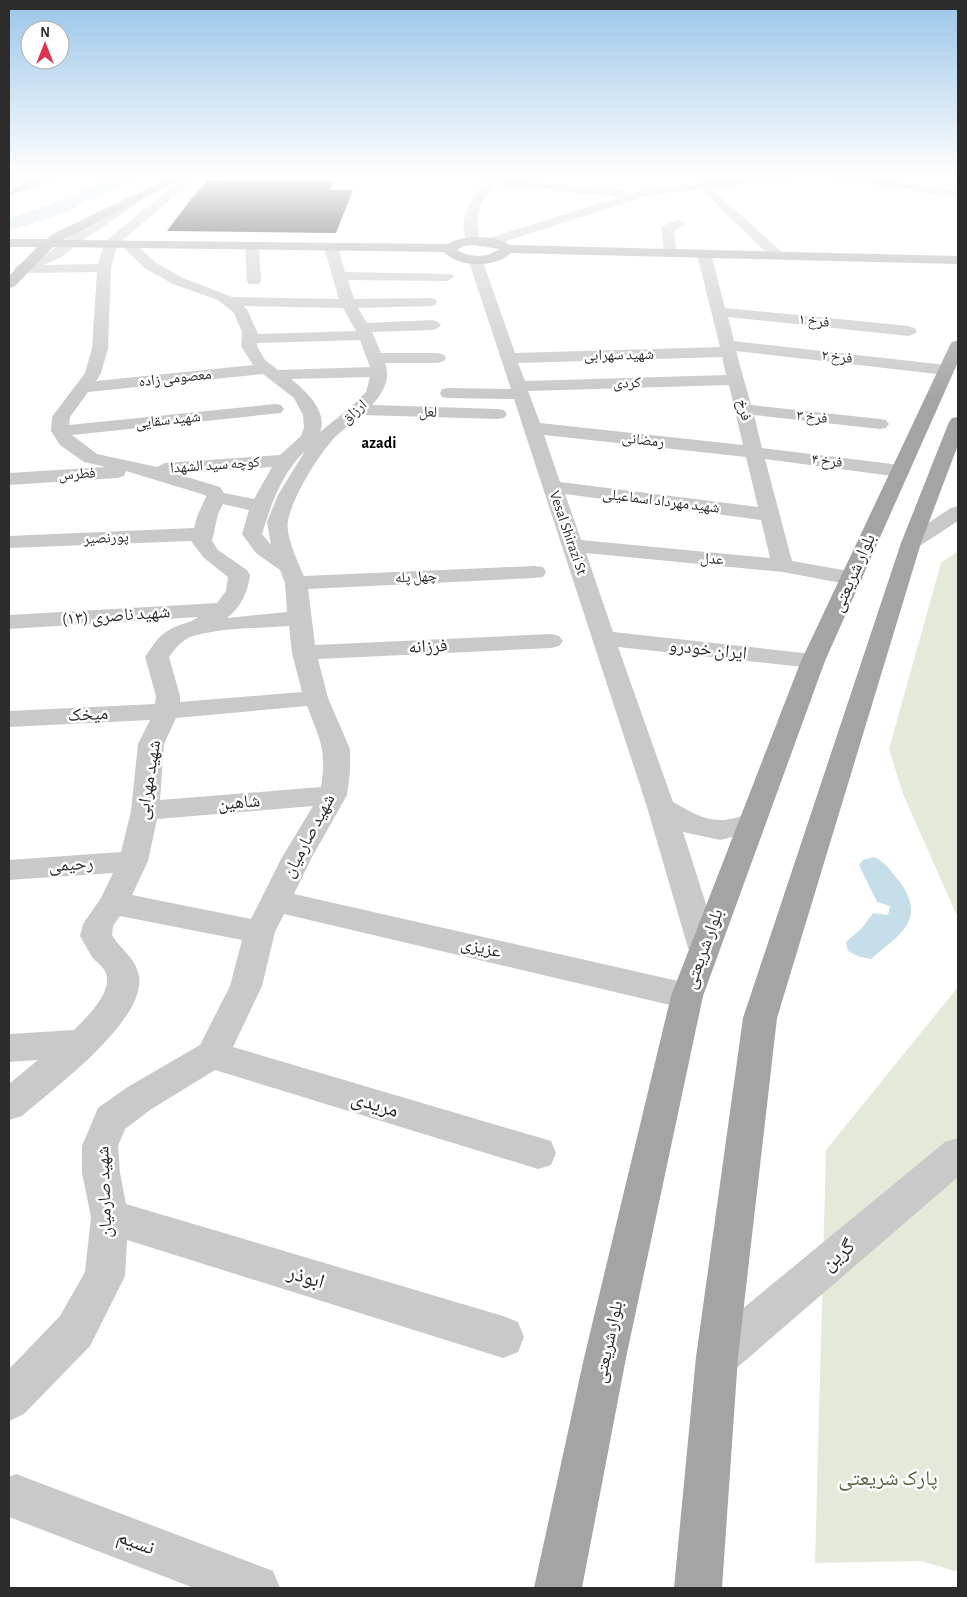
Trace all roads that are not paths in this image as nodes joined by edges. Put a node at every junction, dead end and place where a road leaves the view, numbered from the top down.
1 (43, 249) edge
2 (64, 249) edge
3 (105, 249) edge
4 (114, 249) edge
5 (252, 249) edge
6 (332, 249) edge
7 (470, 249) edge
8 (477, 249) edge
9 (506, 249) joint
10 (669, 249) edge
11 (770, 249) edge
12 (474, 250) junction
13 (670, 253) junction
14 (704, 254) junction
15 (777, 255) junction
16 (958, 260) edge
17 (104, 268) junction
18 (21, 269) junction
19 (340, 276) junction
20 (447, 277) dead end
21 (254, 280) dead end
22 (9, 284) edge
23 (229, 301) junction
24 (430, 302) dead end
25 (348, 304) junction
26 (719, 312) junction
27 (433, 325) dead end
28 (909, 330) dead end
29 (250, 338) junction
30 (404, 343) dead end
31 (370, 347) junction
32 (728, 348) junction
33 (952, 357) edge
34 (438, 358) dead end
35 (508, 358) junction
36 (269, 372) junction
37 (736, 380) junction
38 (85, 386) junction
39 (519, 390) junction
40 (448, 393) dead end
41 (275, 408) dead end
42 (744, 409) junction
43 (358, 410) junction
44 (498, 414) dead end
45 (958, 422) edge
46 (880, 424) dead end
47 (532, 428) junction
48 (60, 431) junction
49 (754, 452) junction
50 (285, 460) junction
51 (145, 470) junction
52 (900, 471) junction
53 (9, 479) edge
54 (552, 487) junction
55 (216, 497) junction
56 (260, 506) junction
57 (958, 512) edge
58 (770, 515) junction
59 (203, 534) junction
60 (9, 542) edge
61 (911, 543) junction
62 (572, 546) junction
63 (783, 566) junction
64 (535, 572) dead end
65 (293, 575) junction
66 (852, 578) junction
67 (224, 609) junction
68 (299, 618) junction
69 (9, 622) edge
70 (200, 627) junction
71 (604, 638) junction
72 (551, 641) dead end
73 (304, 653) junction
74 (813, 661) junction
75 (316, 698) junction
76 (167, 711) junction
77 (9, 719) edge
78 (333, 795) junction
79 (661, 807) junction
80 (145, 811) junction
81 (752, 823) junction
82 (133, 861) junction
83 (9, 870) edge
84 (274, 901) junction
85 (113, 903) junction
86 (260, 932) junction
87 (704, 948) junction
88 (687, 996) junction
89 (82, 1044) junction
90 (9, 1048) edge
91 (212, 1055) junction
92 (9, 1105) edge
93 (538, 1153) dead end
94 (958, 1154) edge
95 (110, 1217) junction
96 (503, 1337) dead end
97 (717, 1357) junction
98 (9, 1399) edge
99 (16, 1497) dead end
100 (256, 1588) edge
101 (558, 1588) edge
102 (698, 1588) edge

1 - 18 main road
2 - 18 street
3 - 17 street
4 - 23 street
5 - 21 street
6 - 19 street
7 - 12 main road
8 - 12 main road
9 - 12 main road
9 - 13 main road
10 - 13 street
11 - 15 street
12 - 35 street, Vesal Shirazi St
13 - 14 main road
14 - 15 main road
14 - 26 street, فرخ
15 - 16 main road
17 - 18 street
17 - 38 street
18 - 22 main road
19 - 20 street
19 - 25 street
23 - 25 street
23 - 29 street
24 - 25 street
25 - 31 street
26 - 28 street, فرخ ۱
26 - 32 street, فرخ
27 - 31 street
29 - 31 street
29 - 36 street
30 - 31 street
31 - 34 street
31 - 36 street, معصومی زاده
31 - 43 street, ارزاق
32 - 33 street, فرخ ۲
32 - 35 street, شهید سهرابی
32 - 37 street, فرخ
33 - 52 main road, بلوار شریعتی
35 - 39 street, Vesal Shirazi St
36 - 38 street, معصومی زاده
36 - 50 street
37 - 39 street, کردی
37 - 42 street, فرخ
38 - 48 street
39 - 40 street, کردی
39 - 47 street, Vesal Shirazi St
41 - 48 street, شهید سقایی
42 - 46 street, فرخ ۳
42 - 49 street, فرخ
43 - 44 street, لعل
43 - 65 street, ارزاق
45 - 61 main road
47 - 49 street, رمضانی
47 - 54 street, Vesal Shirazi St
48 - 51 street
49 - 52 street, فرخ ۴
49 - 58 street, فرخ
50 - 51 street, کوچه سید الشهدا
50 - 56 street
51 - 53 street, فطرس
51 - 55 street
52 - 66 main road, بلوار شریعتی
54 - 58 street, شهید مهرداد اسماعیلی
54 - 62 street, Vesal Shirazi St
55 - 56 street
55 - 59 street
56 - 65 street
57 - 61 street
58 - 63 street, فرخ
59 - 60 street, پورنصیر
59 - 67 street, شهید مهرابی
61 - 97 main road
62 - 63 street, عدل
62 - 71 street, Vesal Shirazi St
63 - 66 street, عدل
64 - 65 street, چهل پله
65 - 68 street, شهید صارمیان
66 - 74 main road, بلوار شریعتی
67 - 69 street, شهید ناصری (۱۳)
67 - 70 street, شهید مهرابی
68 - 70 street
68 - 73 street, شهید صارمیان
70 - 76 street, شهید مهرابی
71 - 74 street, ایران خودرو
71 - 79 street, Vesal Shirazi St
72 - 73 street, فرزانه
73 - 75 street, شهید صارمیان
74 - 81 main road, بلوار شریعتی
75 - 76 street, میخک
75 - 78 street, شهید صارمیان
76 - 77 street, میخک
76 - 80 street, شهید مهرابی
78 - 80 street, شاهين
78 - 84 street, شهید صارمیان
79 - 81 street
79 - 87 street, Vesal Shirazi St
80 - 82 street, شهید مهرابی
81 - 87 main road, بلوار شریعتی
82 - 83 street, رحیمی
82 - 85 street, شهید مهرابی
84 - 86 street, شهید صارمیان
84 - 88 street, عزیزی
85 - 86 street
85 - 89 street, شهید مهرابی
86 - 91 street, شهید صارمیان
87 - 88 main road, بلوار شریعتی
88 - 101 main road, بلوار شریعتی
89 - 90 street
89 - 92 street, شهید مهرابی
91 - 93 street, مریدی
91 - 95 street, شهید صارمیان
94 - 97 street, گرین
95 - 96 street, ابوذر
95 - 98 street, شهید صارمیان
97 - 102 main road
99 - 100 street, نسیم

